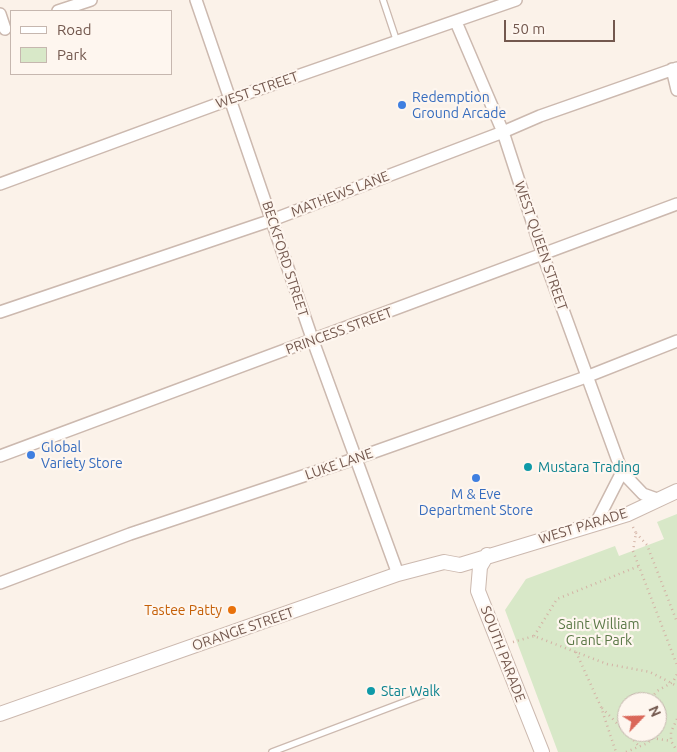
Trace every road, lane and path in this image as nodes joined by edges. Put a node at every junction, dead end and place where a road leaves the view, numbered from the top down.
1 (91, 0) edge
2 (196, 0) edge
3 (382, 0) edge
4 (516, 0) edge
5 (61, 10) edge
6 (0, 14) edge
7 (456, 22) junction
8 (5, 29) edge
9 (397, 42) junction
10 (674, 69) edge
11 (677, 90) edge
12 (231, 99) junction
13 (503, 132) junction
14 (0, 184) edge
15 (677, 204) edge
16 (272, 220) junction
17 (543, 255) junction
18 (0, 312) edge
19 (312, 341) junction
20 (677, 341) edge
21 (586, 377) junction
22 (0, 456) edge
23 (357, 458) junction
24 (622, 472) junction
25 (677, 491) edge
26 (657, 499) junction
27 (628, 514) junction
28 (596, 523) junction
29 (636, 533) junction
30 (487, 555) junction
31 (639, 566) junction
32 (398, 574) junction
33 (0, 583) edge
34 (677, 622) edge
35 (534, 636) junction
36 (500, 646) junction
37 (576, 652) junction
38 (677, 665) edge
39 (677, 674) edge
40 (673, 682) junction
41 (677, 686) edge
42 (436, 690) dead end
43 (656, 692) edge
44 (601, 707) junction
45 (0, 714) edge
46 (677, 719) edge
47 (667, 740) edge
48 (671, 741) junction
49 (649, 742) edge
50 (640, 746) junction
51 (676, 750) edge
52 (272, 752) edge
53 (542, 752) edge
54 (616, 752) edge
55 (626, 752) edge
56 (672, 752) edge

1 - 5 street
2 - 12 street, BECKFORD STREET
3 - 9 lane
4 - 7 street, WEST STREET
6 - 8 street
7 - 9 street, WEST STREET
7 - 13 street, WEST QUEEN STREET
9 - 12 street, WEST STREET
10 - 11 street
10 - 13 street, MATHEWS LANE
12 - 14 street, WEST STREET
12 - 16 street, BECKFORD STREET
13 - 16 street, MATHEWS LANE
13 - 17 street, WEST QUEEN STREET
15 - 17 street, PRINCESS STREET
16 - 18 street, MATHEWS LANE
16 - 19 street, BECKFORD STREET
17 - 19 street, PRINCESS STREET
17 - 21 street, WEST QUEEN STREET
19 - 22 street, PRINCESS STREET
19 - 23 street, BECKFORD STREET
20 - 21 street, LUKE LANE
21 - 23 street, LUKE LANE
21 - 24 street, WEST QUEEN STREET
23 - 32 street, BECKFORD STREET
23 - 33 street, LUKE LANE
24 - 26 street, WEST QUEEN STREET
24 - 28 street
25 - 26 street, WEST PARADE
26 - 27 street, WEST PARADE
27 - 28 street, WEST PARADE
27 - 29 path
28 - 30 street, WEST PARADE
29 - 31 path
29 - 34 path
30 - 32 street, ORANGE STREET
30 - 36 street, SOUTH PARADE
31 - 35 path
31 - 38 path
32 - 45 street, ORANGE STREET
35 - 36 path
35 - 37 path
36 - 53 street, SOUTH PARADE
37 - 40 path
37 - 44 path
39 - 40 path
40 - 41 path
40 - 43 path
42 - 52 lane
44 - 50 path
44 - 54 path
46 - 48 path
47 - 48 path
48 - 51 path
49 - 50 path
50 - 55 path
51 - 56 path

